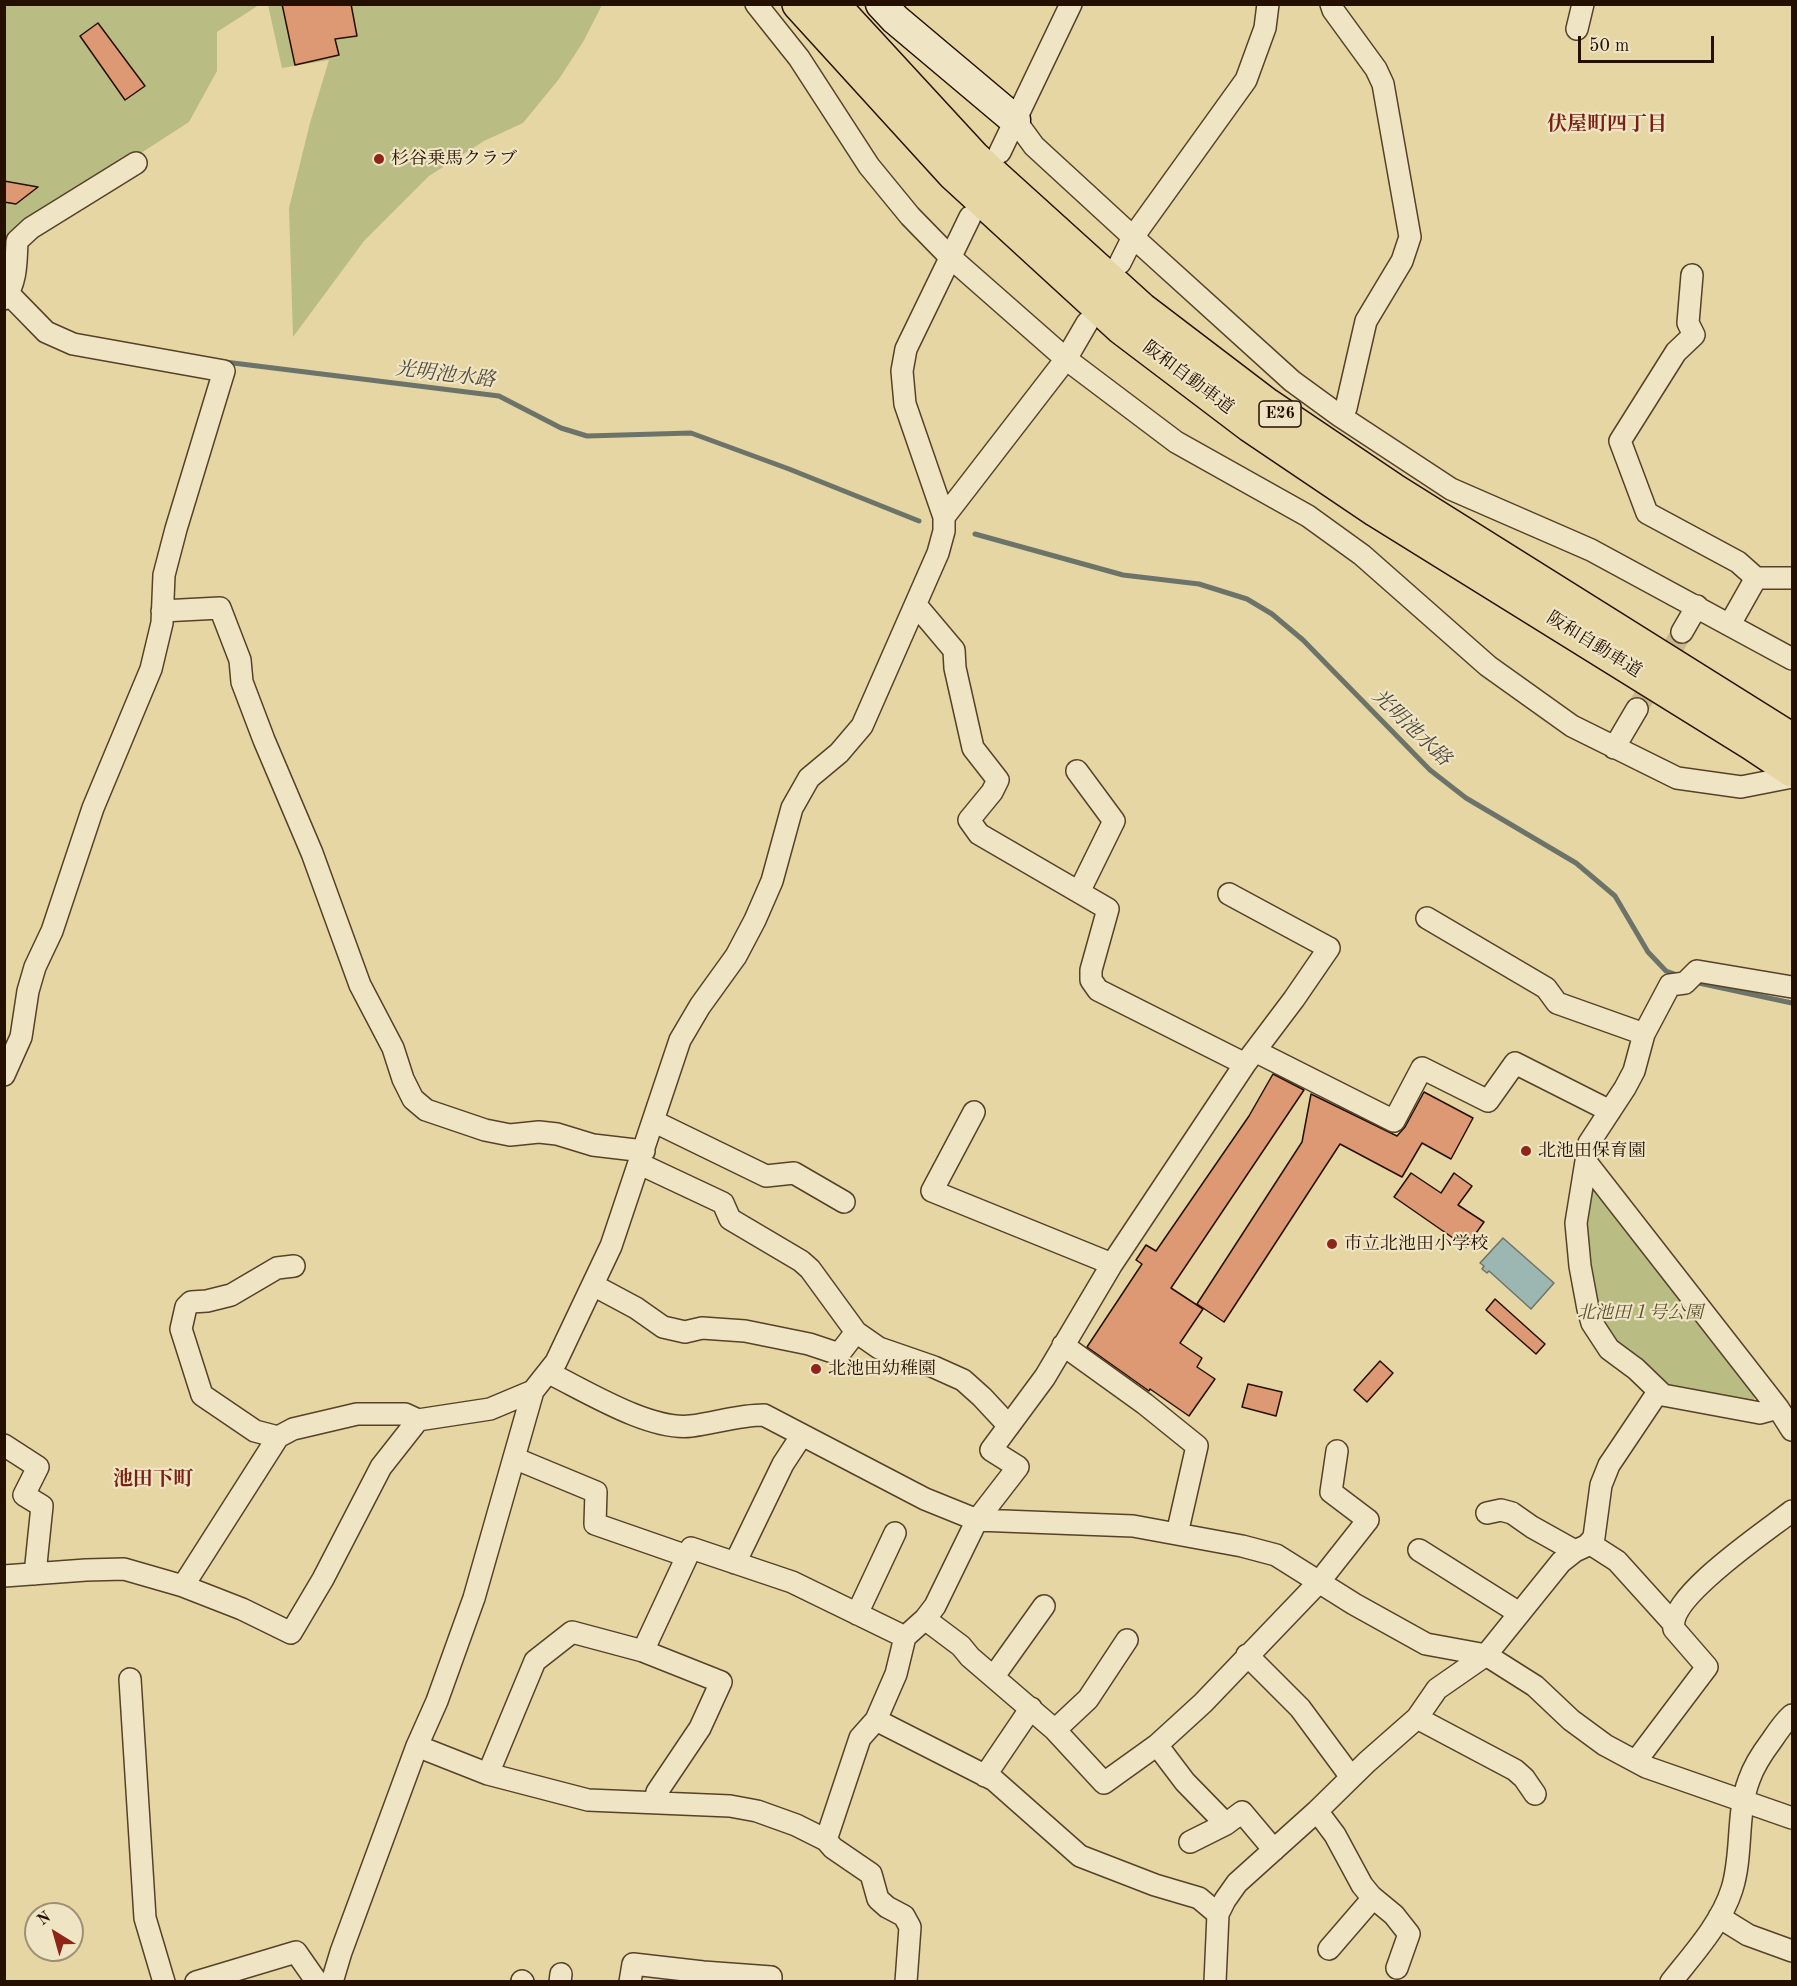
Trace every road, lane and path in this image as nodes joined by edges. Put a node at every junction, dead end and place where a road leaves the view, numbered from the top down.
1 (756, 4) edge
2 (799, 4) edge
3 (832, 4) edge
4 (881, 4) edge
5 (1071, 4) edge
6 (1268, 4) edge
7 (1331, 4) edge
8 (1583, 4) edge
9 (1577, 29) dead end
10 (1015, 120) junction
11 (1000, 152) dead end
12 (136, 163) dead end
13 (970, 217) dead end
14 (1132, 237) junction
15 (950, 257) junction
16 (1120, 263) dead end
17 (1692, 275) dead end
18 (6, 294) edge
19 (1087, 322) dead end
20 (1066, 359) junction
21 (1340, 416) junction
22 (944, 517) junction
23 (1756, 578) junction
24 (1792, 578) edge
25 (916, 605) junction
26 (1697, 606) junction
27 (162, 611) junction
28 (1730, 624) junction
29 (1682, 632) tunnel mouth
30 (1792, 659) edge
31 (1637, 709) tunnel mouth
32 (1792, 740) edge
33 (1614, 748) junction
34 (1792, 770) edge
35 (1077, 771) dead end
36 (1792, 777) edge
37 (1079, 892) junction
38 (1229, 894) dead end
39 (1427, 918) dead end
40 (1792, 987) edge
41 (1644, 1034) junction
42 (1250, 1057) junction
43 (4, 1075) edge
44 (1610, 1111) junction
45 (974, 1112) dead end
46 (653, 1120) junction
47 (642, 1157) junction
48 (1586, 1162) junction
49 (844, 1202) dead end
50 (1112, 1264) junction
51 (294, 1266) dead end
52 (593, 1285) junction
53 (856, 1332) junction
54 (1063, 1345) junction
55 (549, 1373) junction
56 (533, 1391) junction
57 (1658, 1392) junction
58 (1778, 1408) junction
59 (418, 1420) junction
60 (1009, 1426) junction
61 (1792, 1430) edge
62 (802, 1435) junction
63 (278, 1437) junction
64 (4, 1445) edge
65 (1337, 1451) dead end
66 (514, 1458) junction
67 (1792, 1511) edge
68 (1487, 1513) dead end
69 (977, 1520) junction
70 (895, 1533) dead end
71 (1177, 1534) junction
72 (1582, 1547) junction
73 (1419, 1550) dead end
74 (687, 1556) junction
75 (735, 1563) junction
76 (35, 1574) junction
77 (4, 1576) edge
78 (1319, 1582) junction
79 (183, 1586) junction
80 (1044, 1606) dead end
81 (1519, 1613) junction
82 (856, 1614) junction
83 (924, 1619) junction
84 (1673, 1623) junction
85 (905, 1637) junction
86 (1127, 1640) dead end
87 (643, 1651) junction
88 (1248, 1655) junction
89 (1486, 1655) junction
90 (994, 1676) junction
91 (130, 1678) dead end
92 (1031, 1708) junction
93 (1792, 1715) edge
94 (1417, 1718) junction
95 (876, 1720) junction
96 (1055, 1730) junction
97 (1157, 1745) junction
98 (417, 1746) junction
99 (1636, 1761) junction
100 (488, 1774) junction
101 (986, 1776) junction
102 (1351, 1777) junction
103 (1534, 1794) dead end
104 (655, 1801) junction
105 (1743, 1801) junction
106 (1317, 1811) junction
107 (1792, 1818) edge
108 (1226, 1824) junction
109 (826, 1840) junction
110 (1190, 1842) dead end
111 (1274, 1850) junction
112 (1373, 1898) junction
113 (1218, 1914) junction
114 (1719, 1917) junction
115 (1329, 1949) dead end
116 (1792, 1951) edge
117 (634, 1964) edge
118 (1397, 1968) dead end
119 (703, 1977) edge
120 (164, 1982) edge
121 (196, 1982) edge
122 (317, 1982) edge
123 (332, 1982) edge
124 (771, 1982) edge
125 (906, 1982) edge
126 (1215, 1982) edge
127 (1671, 1982) edge

1 - 15 street
2 - 34 highway, 阪和自動車道 / E26
3 - 32 highway, 阪和自動車道 / E26
4 - 10 street
5 - 10 street
6 - 14 street
7 - 21 street
8 - 9 street
10 - 11 street
10 - 14 street
12 - 18 street
13 - 15 street
14 - 16 street
14 - 21 street
15 - 20 street
15 - 22 street
17 - 23 street
18 - 27 street
19 - 20 street
20 - 22 street
20 - 33 street
21 - 26 street
22 - 25 street
23 - 24 street
23 - 28 street
25 - 37 street
25 - 46 street
26 - 28 street
26 - 29 street
27 - 43 street
27 - 47 street
28 - 30 street
31 - 33 street
33 - 36 street
35 - 37 street
37 - 42 street
38 - 42 street
39 - 41 street
40 - 41 street
41 - 44 street
42 - 44 street
42 - 50 street
44 - 48 street
45 - 50 street
46 - 47 street
46 - 49 street
47 - 52 street
47 - 53 street
48 - 57 street
48 - 58 street
50 - 54 street
51 - 63 street
52 - 53 street
52 - 55 street
53 - 60 street
54 - 60 street
54 - 71 street
55 - 56 street
55 - 62 street
56 - 59 street
56 - 66 street
57 - 58 street
57 - 72 street
58 - 61 street
59 - 63 street
59 - 79 street
60 - 69 street
62 - 69 street
62 - 75 street
63 - 79 street
64 - 76 street
65 - 78 street
66 - 74 street
66 - 98 street
67 - 84 street
68 - 72 street
69 - 71 street
69 - 83 street
70 - 82 street
71 - 78 street
72 - 81 street
72 - 84 street
73 - 81 street
74 - 75 street
74 - 87 street
75 - 82 street
76 - 77 street
76 - 79 street
78 - 88 street
78 - 89 street
80 - 90 street
81 - 89 street
82 - 85 street
83 - 85 street
83 - 90 street
84 - 99 street
85 - 95 street
86 - 96 street
87 - 100 street
87 - 104 street
88 - 97 street
88 - 102 street
89 - 94 street
89 - 99 street
90 - 92 street
91 - 120 street
92 - 96 street
92 - 101 street
93 - 105 street
94 - 102 street
94 - 103 street
95 - 101 street
95 - 109 street
96 - 97 street
97 - 108 street
98 - 100 street
98 - 123 street
99 - 105 street
100 - 104 street
101 - 113 street
102 - 106 street
104 - 109 street
105 - 107 street
105 - 114 street
106 - 111 street
106 - 112 street
108 - 110 street
108 - 111 street
109 - 125 street
111 - 113 street
112 - 115 street
112 - 118 street
113 - 126 street
114 - 116 street
114 - 127 street
117 - 119 street
119 - 124 street
121 - 122 street

